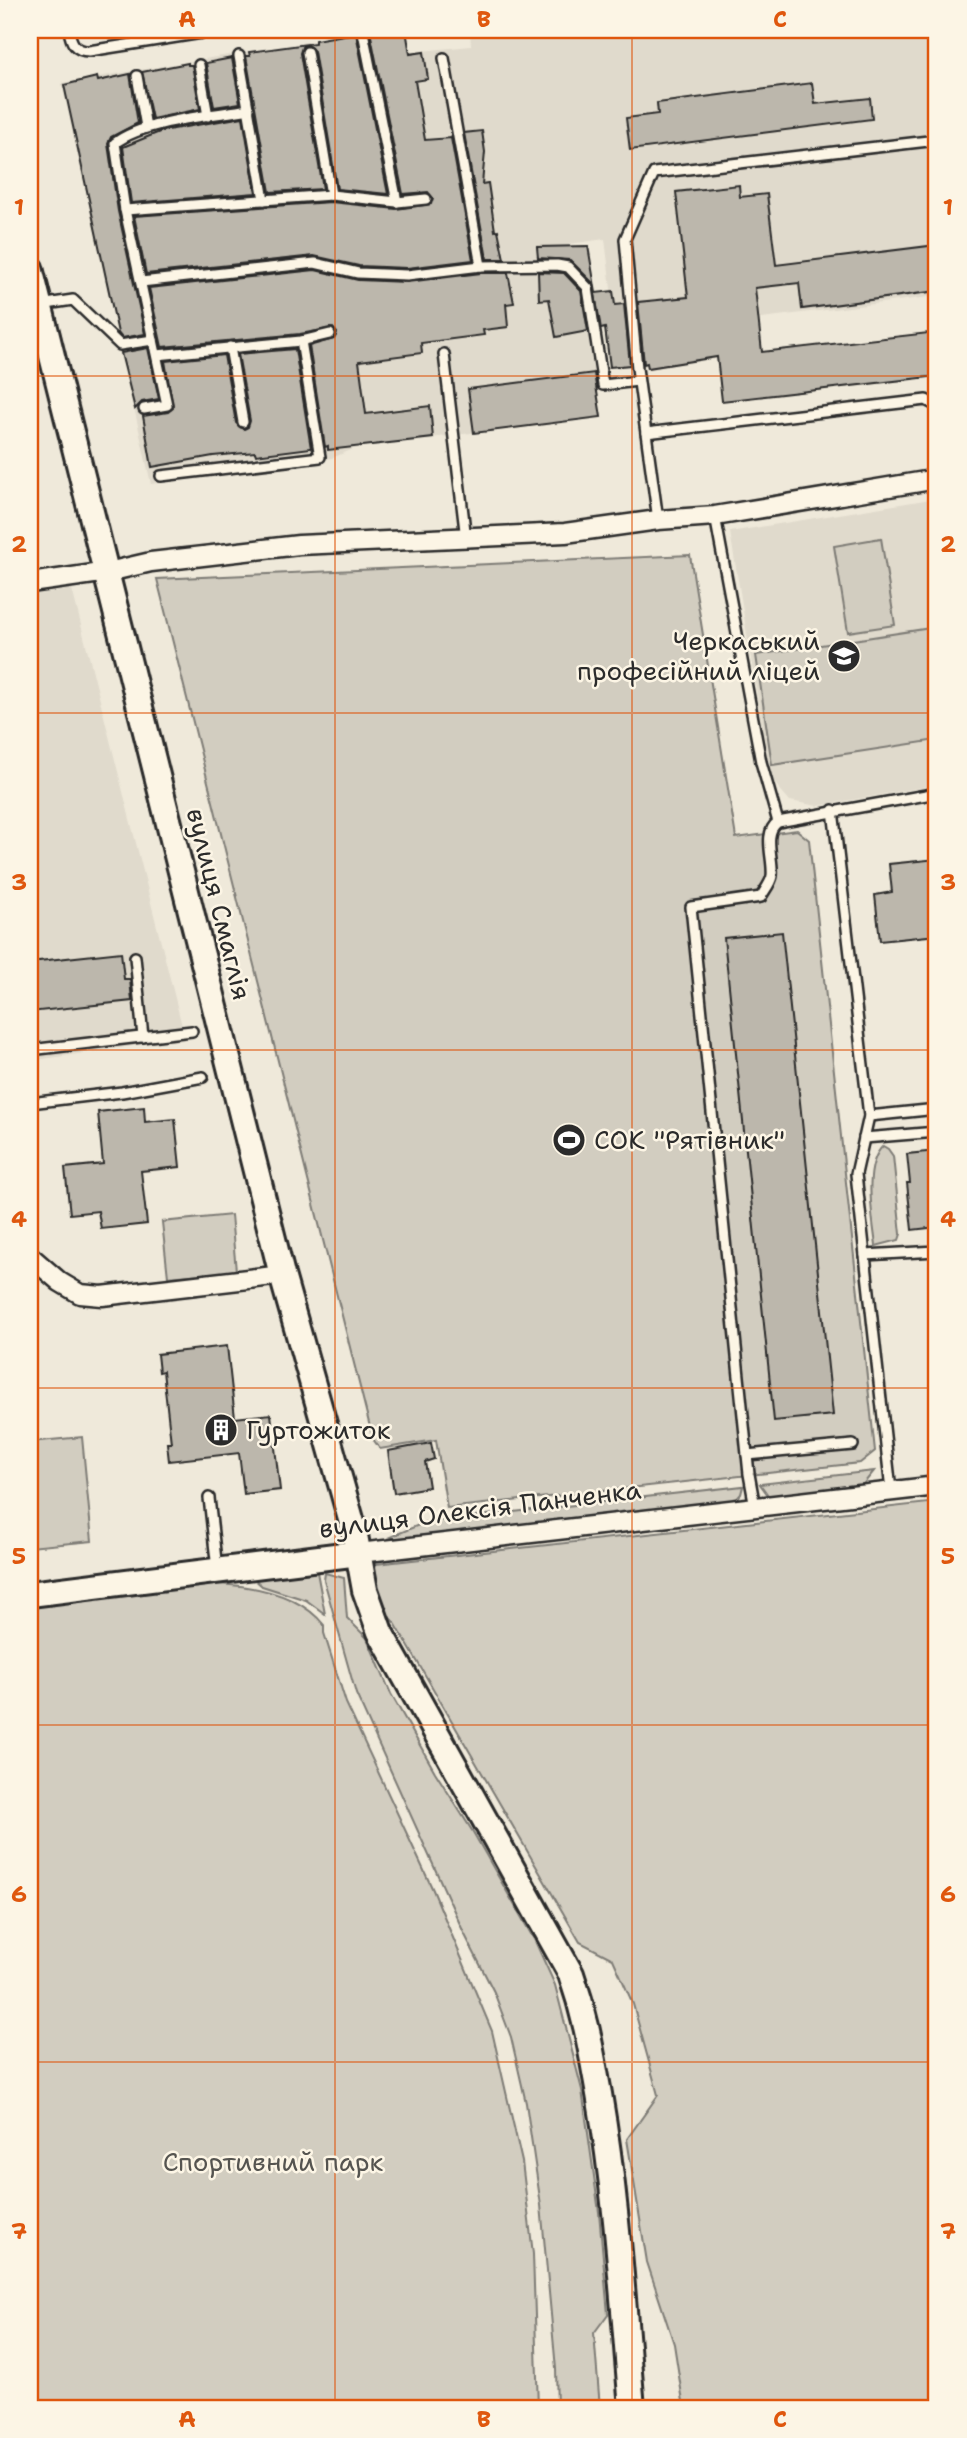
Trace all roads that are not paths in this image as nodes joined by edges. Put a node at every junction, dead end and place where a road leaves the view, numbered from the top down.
1 (69, 30) edge
2 (221, 30) edge
3 (363, 32) dead end
4 (307, 52) dead end
5 (239, 56) dead end
6 (444, 58) dead end
7 (199, 65) dead end
8 (137, 76) dead end
9 (249, 109) junction
10 (208, 116) junction
11 (146, 127) junction
12 (937, 140) edge
13 (331, 195) junction
14 (426, 199) dead end
15 (264, 200) junction
16 (397, 202) junction
17 (125, 210) junction
18 (481, 266) junction
19 (30, 268) edge
20 (141, 282) junction
21 (34, 306) edge
22 (330, 334) dead end
23 (153, 340) junction
24 (301, 341) junction
25 (230, 347) junction
26 (444, 354) dead end
27 (157, 355) junction
28 (638, 381) junction
29 (937, 406) edge
30 (144, 409) dead end
31 (243, 422) dead end
32 (646, 433) junction
33 (161, 475) dead end
34 (937, 479) edge
35 (715, 516) junction
36 (658, 520) junction
37 (466, 539) junction
38 (108, 572) junction
39 (30, 583) edge
40 (937, 793) edge
41 (833, 810) junction
42 (778, 821) junction
43 (135, 957) dead end
44 (192, 1031) dead end
45 (144, 1037) junction
46 (30, 1050) edge
47 (203, 1077) dead end
48 (30, 1103) edge
49 (937, 1109) edge
50 (869, 1116) junction
51 (937, 1132) edge
52 (864, 1138) junction
53 (937, 1251) edge
54 (865, 1255) junction
55 (30, 1256) edge
56 (282, 1275) junction
57 (853, 1445) dead end
58 (747, 1455) junction
59 (937, 1486) edge
60 (891, 1490) junction
61 (209, 1499) dead end
62 (755, 1507) junction
63 (359, 1553) junction
64 (217, 1570) junction
65 (30, 1594) edge
66 (632, 2408) edge

1 - 2 lane
3 - 16 lane
4 - 13 lane
5 - 9 lane
6 - 18 lane
7 - 10 lane
8 - 11 lane
9 - 10 lane
9 - 15 lane
10 - 11 lane
11 - 17 lane
12 - 28 lane
13 - 15 lane
13 - 16 lane
14 - 16 lane
15 - 17 lane
17 - 20 lane
18 - 20 lane
18 - 28 lane
19 - 21 street, вулиця Смаглія
20 - 23 lane
21 - 23 lane
21 - 38 street, вулиця Смаглія
22 - 24 lane
23 - 27 lane
24 - 25 lane
24 - 33 lane
25 - 27 lane
25 - 31 lane
26 - 37 lane
27 - 30 lane
28 - 32 lane
29 - 32 lane
32 - 36 lane
34 - 35 street
35 - 36 street
35 - 42 lane
36 - 37 street
37 - 38 street
38 - 39 street
38 - 56 street, вулиця Смаглія
40 - 41 lane
41 - 42 lane
41 - 50 lane
42 - 58 lane
43 - 45 lane
44 - 45 lane
45 - 46 lane
47 - 48 lane
49 - 50 lane
50 - 52 lane
51 - 52 lane
52 - 54 lane
53 - 54 lane
54 - 60 lane
55 - 56 street
56 - 63 street, вулиця Смаглія
57 - 58 lane
58 - 62 lane
59 - 60 street, вулиця Олексія Панченка
60 - 62 street, вулиця Олексія Панченка
61 - 64 lane
62 - 63 street, вулиця Олексія Панченка
63 - 64 street, вулиця Олексія Панченка
63 - 66 street, вулиця Смаглія
64 - 65 street, вулиця Олексія Панченка

